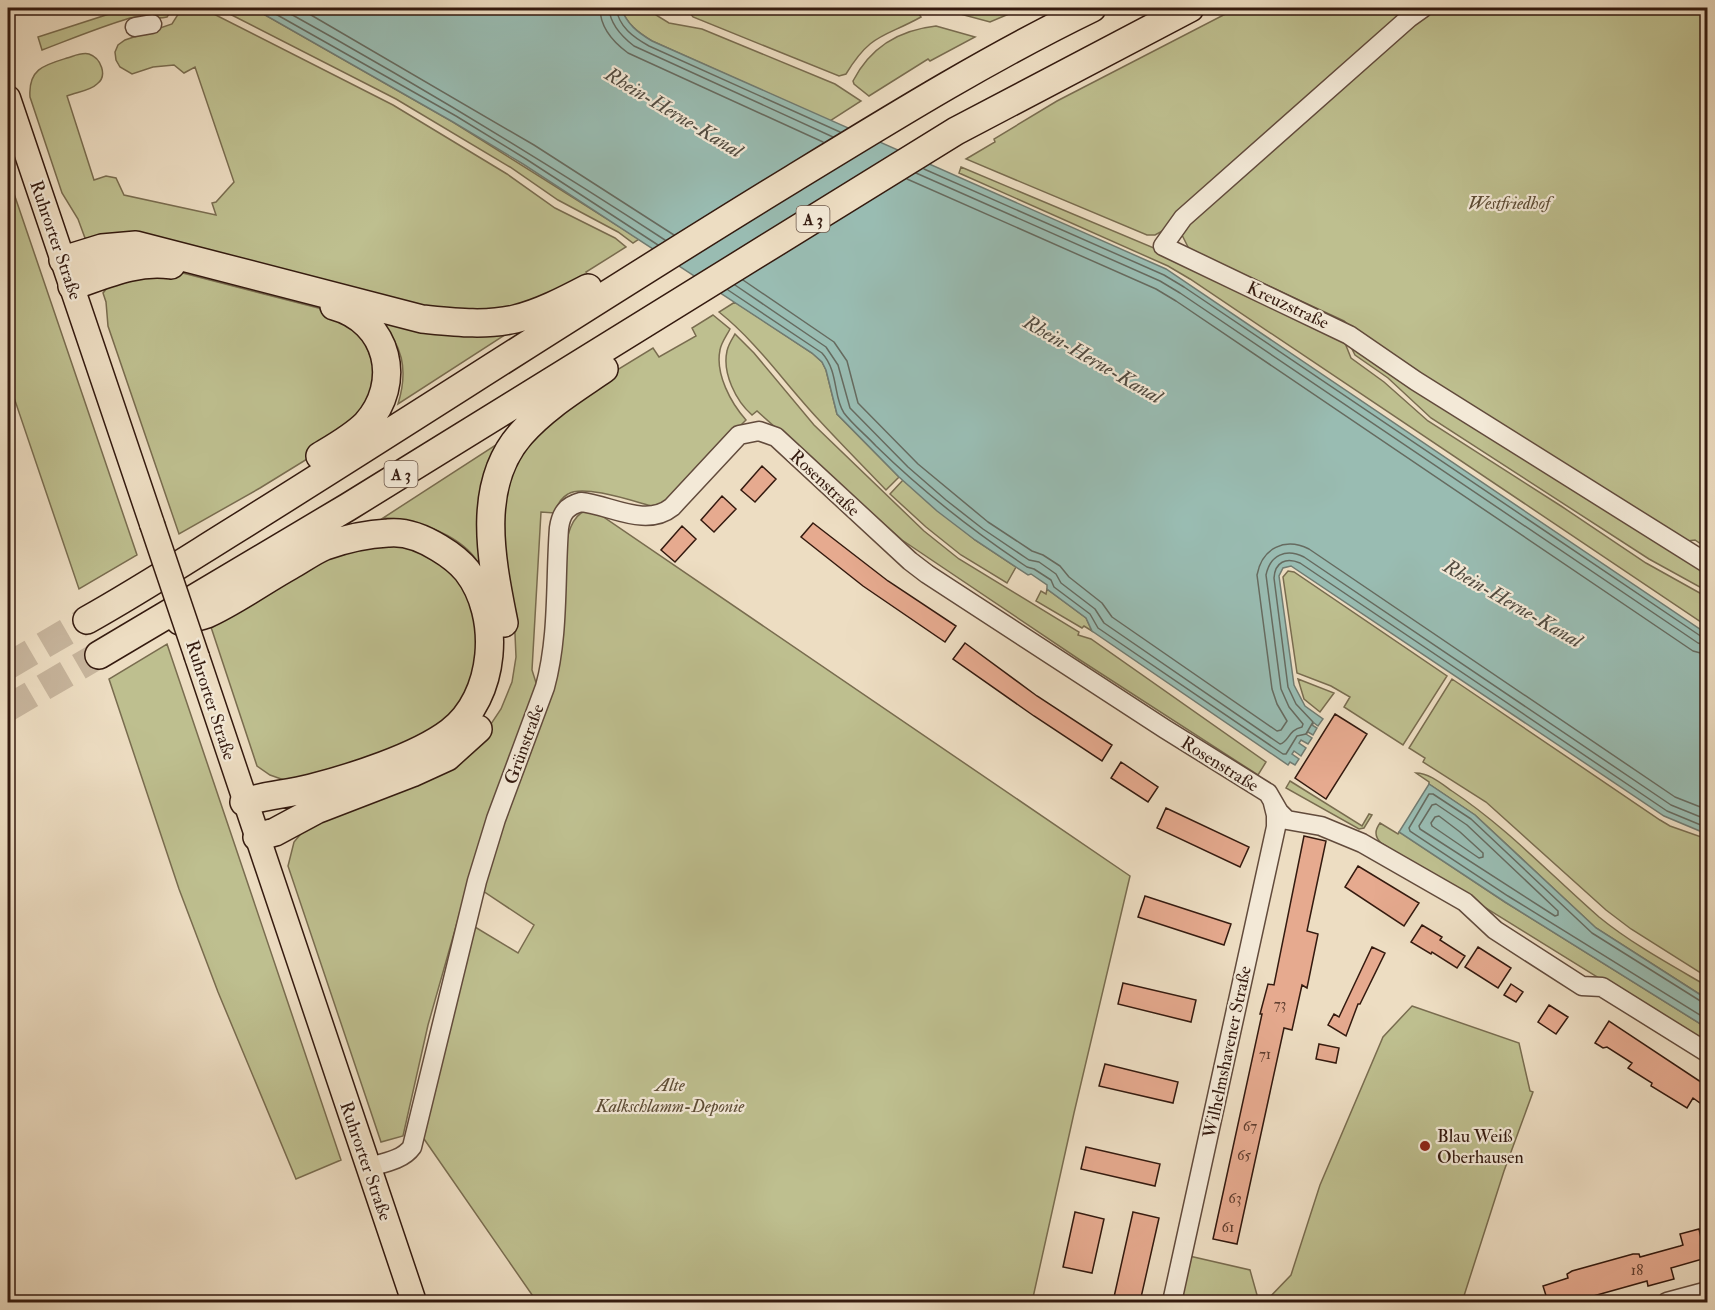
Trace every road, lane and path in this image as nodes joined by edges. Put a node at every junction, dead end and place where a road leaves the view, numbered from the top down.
1 (1092, 8) edge
2 (1190, 8) edge
3 (1423, 8) edge
4 (8, 98) edge
5 (63, 260) junction
6 (651, 265) junction
7 (72, 286) junction
8 (660, 313) junction
9 (754, 431) joint
10 (237, 528) junction
11 (1707, 564) edge
12 (87, 620) tunnel mouth
13 (150, 626) junction
14 (99, 655) tunnel mouth
15 (1272, 801) junction
16 (244, 802) junction
17 (257, 837) junction
18 (1707, 1053) edge
19 (369, 1167) junction
20 (1707, 1291) edge
21 (414, 1302) edge
22 (1172, 1302) edge
23 (1668, 1302) edge

1 - 6 highway, A 3
2 - 8 highway, A 3
3 - 11 street, Kreuzstraße
4 - 5 main road, Ruhrorter Straße
5 - 6 highway
5 - 7 main road, Ruhrorter Straße
6 - 10 highway, A 3
7 - 10 highway
7 - 16 main road, Ruhrorter Straße, bridge
8 - 13 highway, A 3
8 - 17 highway
9 - 15 street, Rosenstraße
9 - 19 street, Grünstraße
10 - 12 highway, A 3
13 - 14 highway, A 3
13 - 16 highway
15 - 18 street, Rosenstraße
15 - 22 street, Wilhelmshavener Straße
16 - 17 main road, Ruhrorter Straße
17 - 19 main road, Ruhrorter Straße
19 - 21 main road, Ruhrorter Straße
20 - 23 street

